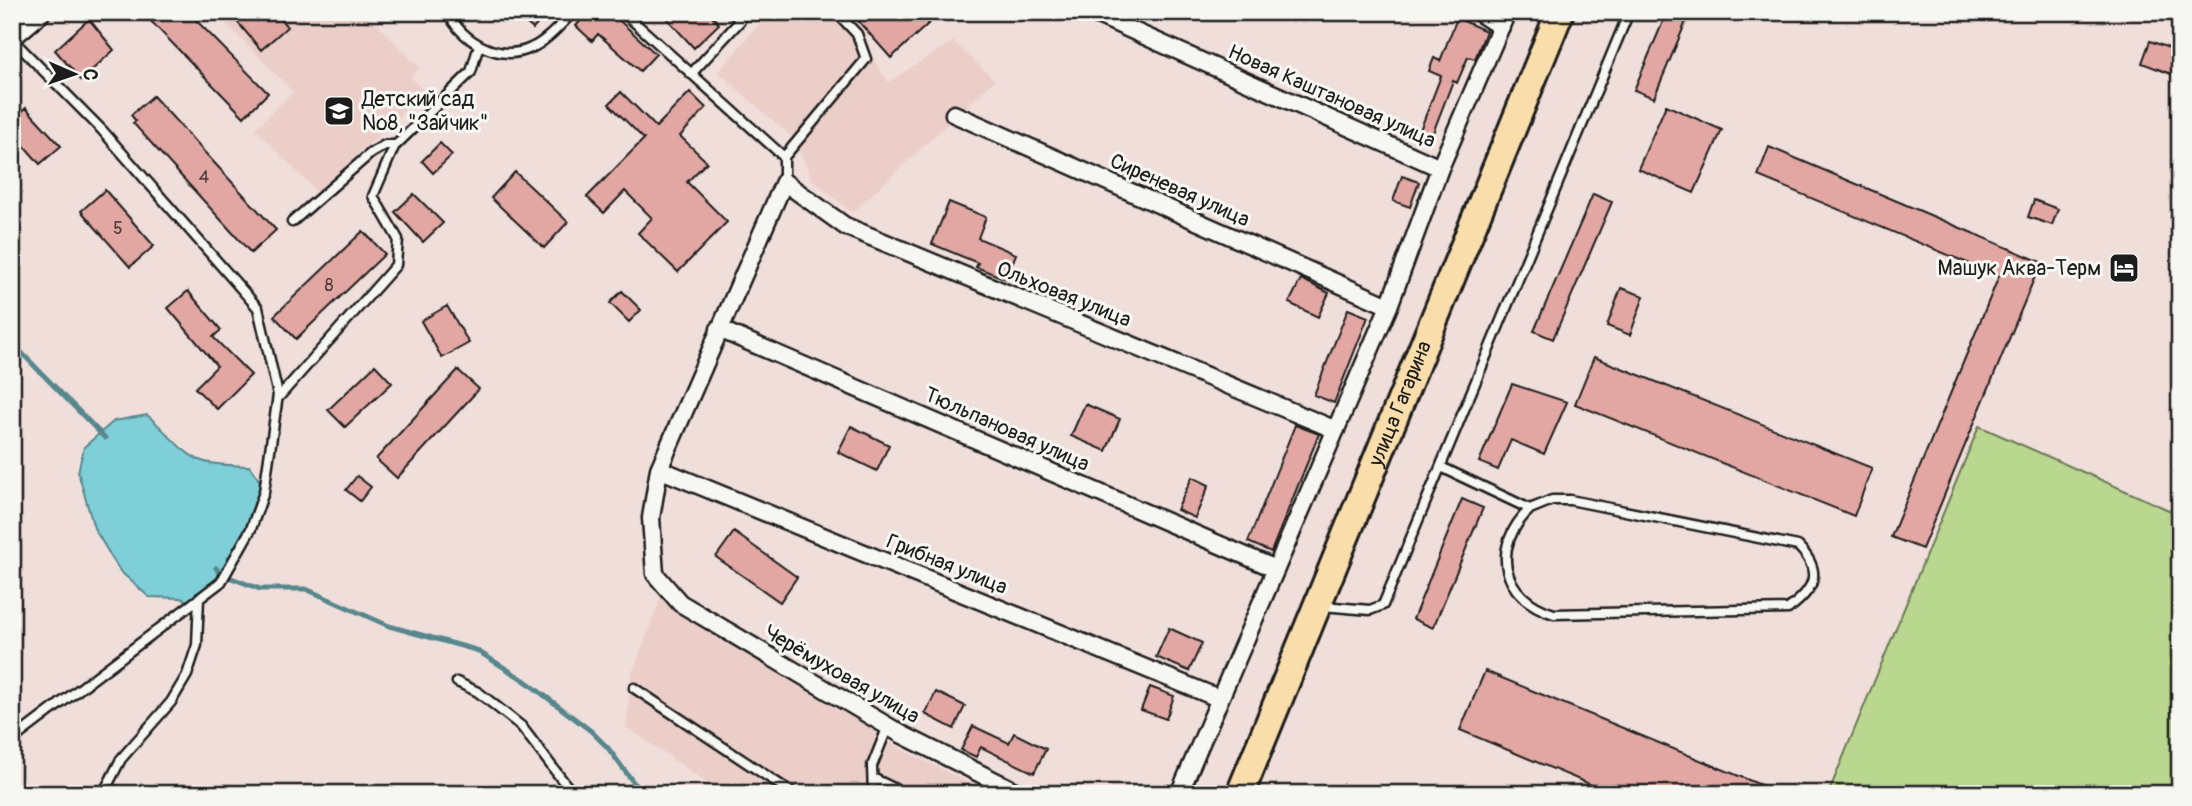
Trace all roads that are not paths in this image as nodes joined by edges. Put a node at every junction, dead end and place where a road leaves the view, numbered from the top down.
1 (39, 12) edge
2 (448, 12) edge
3 (573, 12) edge
4 (623, 12) edge
5 (732, 12) edge
6 (842, 12) edge
7 (1091, 12) edge
8 (1478, 12) edge
9 (1560, 12) edge
10 (1629, 12) edge
11 (1504, 20) edge
12 (12, 37) edge
13 (478, 46) junction
14 (691, 74) junction
15 (954, 114) dead end
16 (395, 145) junction
17 (784, 157) junction
18 (1440, 168) junction
19 (784, 182) junction
20 (292, 222) dead end
21 (1389, 306) junction
22 (719, 329) junction
23 (278, 398) junction
24 (1336, 430) junction
25 (1441, 467) junction
26 (659, 470) junction
27 (1530, 509) junction
28 (1276, 569) junction
29 (199, 598) junction
30 (1319, 605) junction
31 (457, 682) dead end
32 (634, 688) dead end
33 (1218, 698) junction
34 (888, 726) junction
35 (12, 740) edge
36 (873, 778) junction
37 (1243, 792) edge
38 (103, 794) edge
39 (573, 794) edge
40 (794, 794) edge
41 (873, 794) edge
42 (906, 794) edge
43 (1021, 794) edge
44 (1179, 794) edge

1 - 12 street
2 - 13 lane
3 - 13 lane
4 - 14 lane
5 - 14 lane
6 - 17 lane
7 - 18 street, Новая Каштановая улица
8 - 11 street
9 - 30 main road, улица Гагарина
10 - 25 lane
11 - 18 street
12 - 23 lane
13 - 16 lane
14 - 17 lane
15 - 21 street, Сиреневая улица
16 - 20 lane
16 - 23 lane
17 - 19 lane
18 - 21 street
19 - 22 street
19 - 24 street, Ольховая улица
21 - 24 street
22 - 26 street
22 - 28 street, Тюльпановая улица
23 - 29 lane
24 - 28 street
25 - 27 lane
25 - 30 lane
26 - 33 street, Грибная улица
26 - 34 street, Черёмуховая улица
27 - 27 lane
28 - 33 street
29 - 35 lane
29 - 38 lane
30 - 37 main road, улица Гагарина
31 - 39 lane
32 - 40 lane
33 - 44 street
34 - 36 lane
34 - 43 street, Черёмуховая улица
36 - 41 lane
36 - 42 lane

